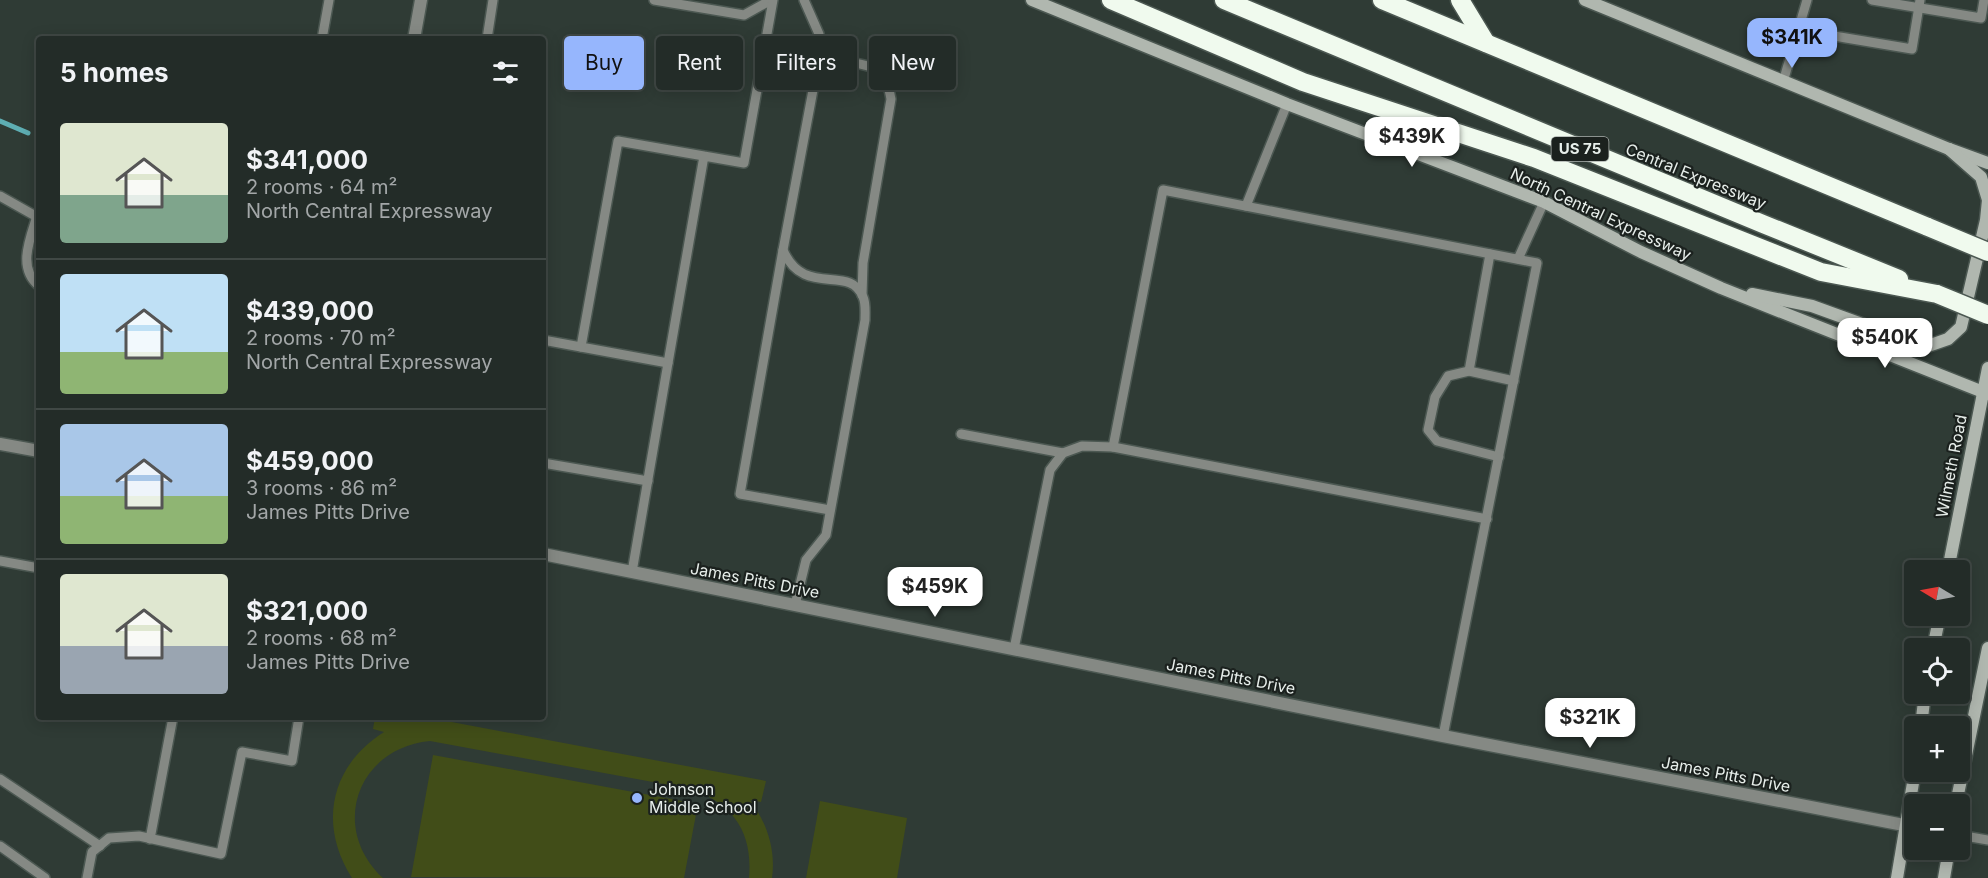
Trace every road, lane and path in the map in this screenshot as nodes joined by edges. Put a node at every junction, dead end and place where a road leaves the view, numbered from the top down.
1 (329, 0) edge
2 (421, 0) edge
3 (493, 0) edge
4 (654, 0) edge
5 (772, 0) edge
6 (804, 0) edge
7 (1032, 0) edge
8 (1111, 0) edge
9 (1224, 0) edge
10 (1382, 0) edge
11 (1460, 0) edge
12 (1586, 0) edge
13 (1807, 0) edge
14 (1872, 0) edge
15 (1984, 0) edge
16 (1919, 4) edge
17 (1798, 30) junction
18 (323, 36) edge
19 (415, 36) edge
20 (487, 36) edge
21 (819, 36) edge
22 (1486, 43) junction
23 (857, 64) edge
24 (1783, 82) junction
25 (813, 90) edge
26 (1287, 104) junction
27 (1949, 149) junction
28 (704, 156) junction
29 (1988, 163) edge
30 (0, 196) edge
31 (1544, 202) junction
32 (1246, 206) junction
33 (36, 216) edge
34 (36, 223) edge
35 (783, 250) junction
36 (1988, 252) edge
37 (1490, 254) junction
38 (1518, 259) junction
39 (36, 284) edge
40 (1721, 288) junction
41 (1937, 294) junction
42 (862, 295) junction
43 (1988, 315) edge
44 (546, 341) edge
45 (581, 347) junction
46 (668, 363) junction
47 (1988, 368) edge
48 (1469, 371) junction
49 (1514, 381) junction
50 (1985, 393) edge
51 (961, 434) dead end
52 (0, 444) edge
53 (1113, 447) junction
54 (36, 450) edge
55 (1063, 453) junction
56 (1499, 457) junction
57 (546, 464) edge
58 (648, 481) junction
59 (830, 510) junction
60 (1487, 519) junction
61 (546, 555) edge
62 (1950, 560) edge
63 (0, 561) edge
64 (36, 567) edge
65 (632, 572) junction
66 (795, 605) junction
67 (1988, 648) edge
68 (1014, 649) junction
69 (172, 720) edge
70 (299, 720) edge
71 (1443, 736) junction
72 (0, 779) edge
73 (1958, 794) edge
74 (1904, 825) edge
75 (1970, 837) edge
76 (150, 839) junction
77 (1988, 840) edge
78 (0, 846) edge
79 (100, 846) junction
80 (1904, 850) edge
81 (1947, 860) edge
82 (45, 878) edge
83 (87, 878) edge
84 (1897, 878) edge
85 (1944, 878) edge

1 - 18 lane
2 - 19 street
3 - 20 lane
4 - 5 lane
5 - 28 lane
6 - 21 lane
7 - 26 main road, North Central Expressway
8 - 41 highway
9 - 41 highway, Central Expressway / US 75
10 - 22 highway
11 - 22 highway
12 - 24 main road
13 - 17 lane
14 - 16 lane
15 - 16 lane
16 - 17 lane
17 - 24 lane
22 - 36 highway, bridge
23 - 42 lane
24 - 27 main road
25 - 35 lane
26 - 31 main road, North Central Expressway
26 - 32 lane
27 - 29 main road
27 - 40 main road
28 - 45 lane
28 - 46 lane
30 - 33 lane
31 - 38 lane
31 - 40 main road, North Central Expressway
32 - 37 lane
32 - 53 lane
34 - 39 lane
35 - 42 lane
35 - 59 lane
37 - 38 lane
37 - 48 lane
38 - 49 lane
40 - 50 main road, North Central Expressway
41 - 43 highway, Central Expressway / US 75, bridge
42 - 59 lane
44 - 45 lane
45 - 46 lane
46 - 58 lane
47 - 50 main road, Wilmeth Road
48 - 49 lane
48 - 56 lane
49 - 56 lane
50 - 62 main road, Wilmeth Road
51 - 55 lane
52 - 54 street
53 - 55 lane
53 - 60 lane
55 - 68 lane
56 - 60 lane
57 - 58 lane
58 - 65 lane
59 - 66 lane
60 - 71 lane
61 - 65 street, James Pitts Drive
63 - 64 lane
65 - 66 street, James Pitts Drive
66 - 68 street, James Pitts Drive
67 - 73 main road
68 - 71 street, James Pitts Drive
69 - 76 lane
70 - 76 lane
71 - 74 street, James Pitts Drive
72 - 79 lane
75 - 77 lane
76 - 79 lane
78 - 82 lane
79 - 83 lane
80 - 84 main road
81 - 85 main road

